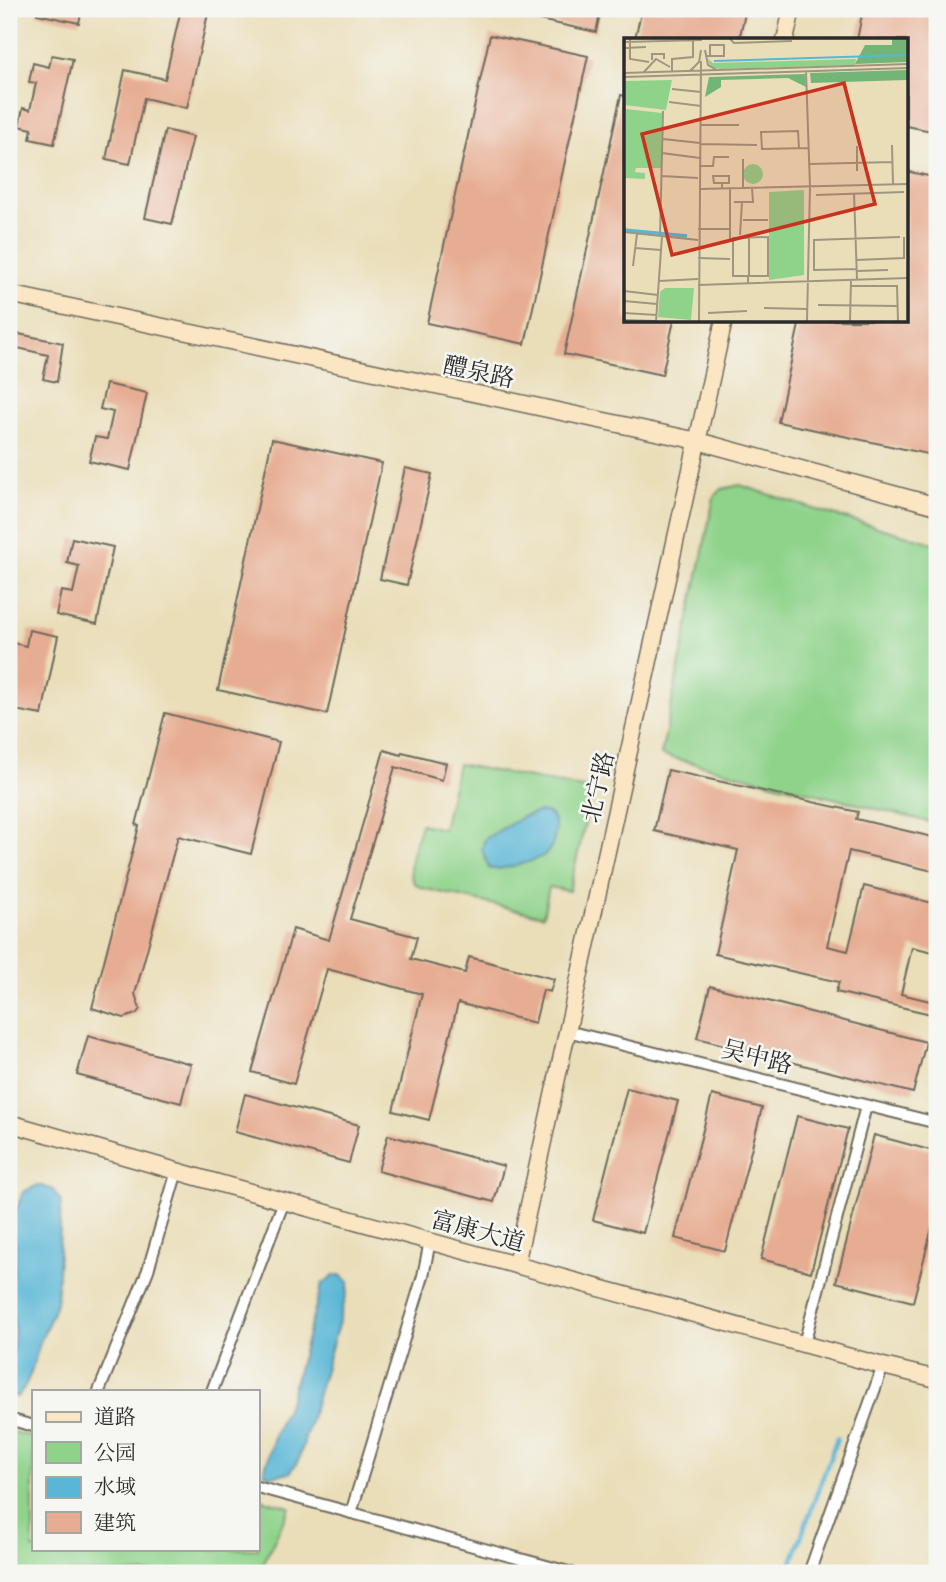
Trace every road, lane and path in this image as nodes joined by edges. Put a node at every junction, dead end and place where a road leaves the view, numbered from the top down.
1 (792, 9) edge
2 (785, 38) edge
3 (9, 294) edge
4 (724, 322) edge
5 (698, 441) junction
6 (937, 506) edge
7 (567, 1031) junction
8 (866, 1106) junction
9 (9, 1123) edge
10 (937, 1123) edge
11 (177, 1171) junction
12 (284, 1201) junction
13 (430, 1241) junction
14 (516, 1264) junction
15 (804, 1344) junction
16 (883, 1366) junction
17 (937, 1379) edge
18 (99, 1390) edge
19 (212, 1390) edge
20 (9, 1419) edge
21 (32, 1426) edge
22 (259, 1488) edge
23 (351, 1513) junction
24 (572, 1573) edge
25 (809, 1573) edge

1 - 2 street
3 - 5 street, 醴泉路
4 - 5 street, 北宁路
5 - 6 street, 醴泉路
5 - 7 street, 北宁路
7 - 8 street, 吴中路
7 - 14 street, 北宁路
8 - 10 street, 吴中路
8 - 15 street
9 - 11 street, 富康大道
11 - 12 street, 富康大道
11 - 18 street
12 - 13 street, 富康大道
12 - 19 street
13 - 14 street, 富康大道
13 - 23 street
14 - 15 street, 富康大道
15 - 16 street, 富康大道
16 - 17 street, 富康大道
16 - 25 street
20 - 21 street
22 - 23 street
23 - 24 street

